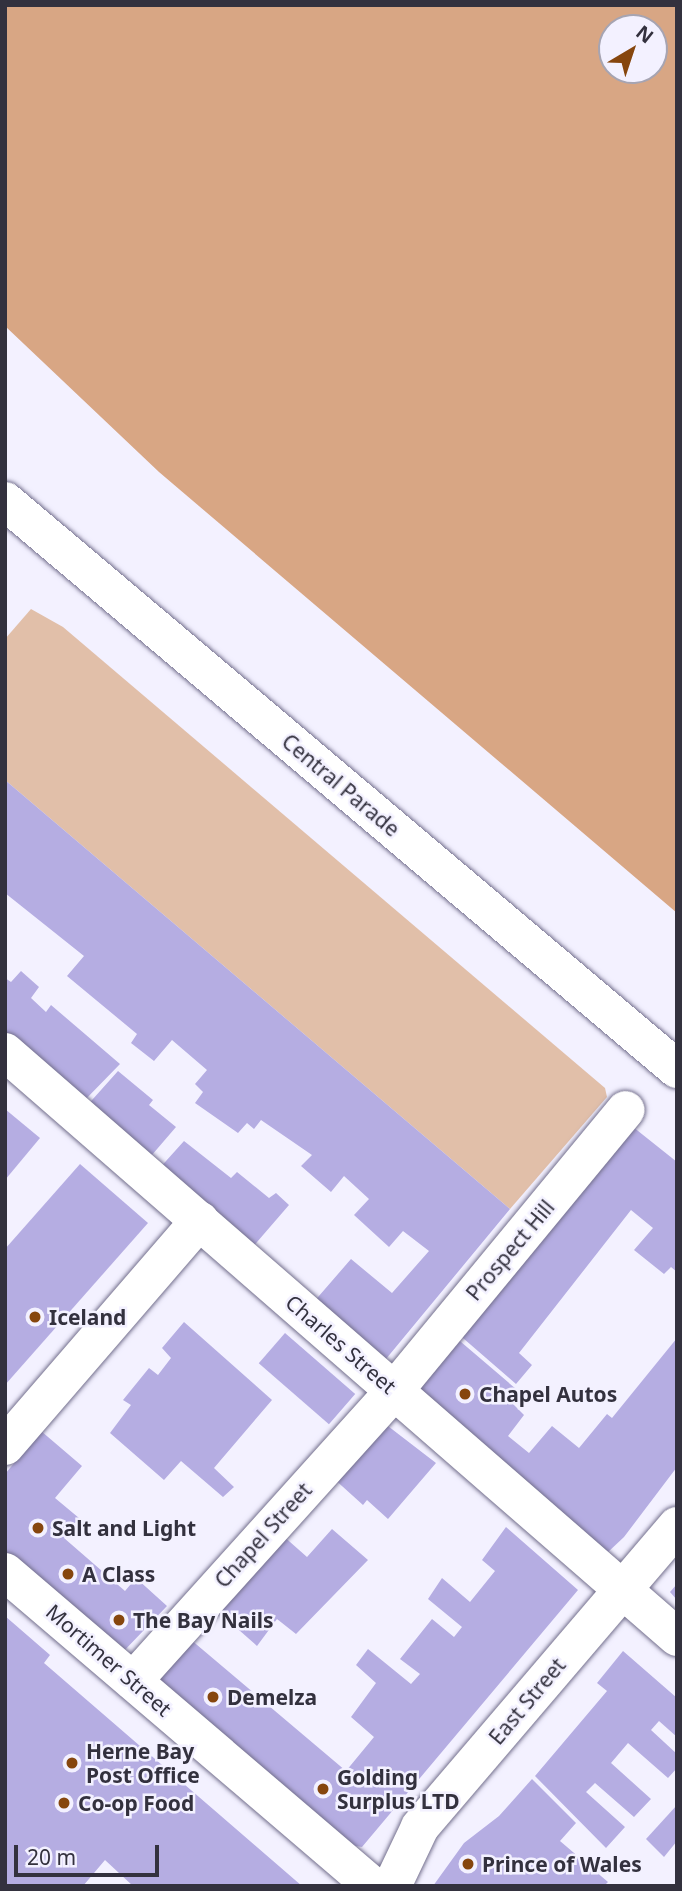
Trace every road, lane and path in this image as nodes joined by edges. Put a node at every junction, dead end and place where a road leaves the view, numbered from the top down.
1 (5, 501) edge
2 (5, 1052) edge
3 (677, 1069) edge
4 (626, 1110) dead end
5 (201, 1220) junction
6 (394, 1391) junction
7 (5, 1446) edge
8 (677, 1526) edge
9 (5, 1572) edge
10 (623, 1587) junction
11 (677, 1637) edge
12 (133, 1681) junction
13 (372, 1886) edge
14 (392, 1886) edge

1 - 3 street, Central Parade
2 - 5 street, Charles Street
4 - 6 street, Prospect Hill
5 - 6 street, Charles Street
5 - 7 street
6 - 10 street, Charles Street
6 - 12 street, Chapel Street
8 - 10 street, East Street
9 - 12 street, Mortimer Street
10 - 11 street, Charles Street
10 - 14 street, East Street
12 - 13 street, Mortimer Street

